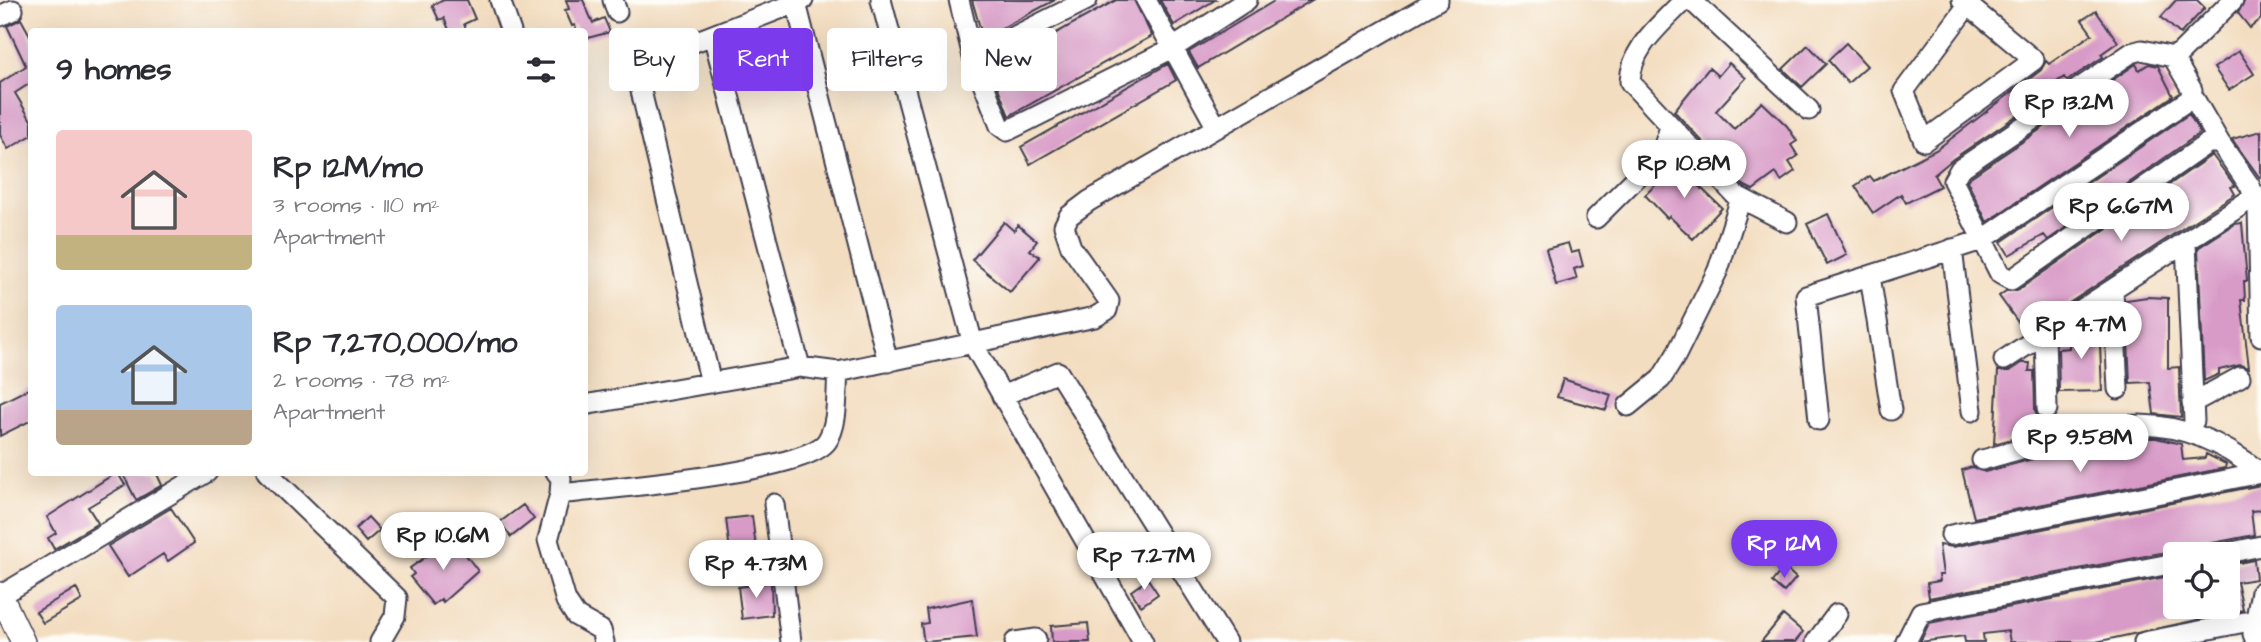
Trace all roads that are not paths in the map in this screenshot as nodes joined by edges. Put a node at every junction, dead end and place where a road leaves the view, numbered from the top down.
1 (500, 0) edge
2 (881, 0) edge
3 (959, 0) edge
4 (1087, 0) edge
5 (1146, 0) edge
6 (1247, 0) edge
7 (1438, 0) edge
8 (1684, 0) edge
9 (1691, 0) edge
10 (2233, 0) edge
11 (799, 1) edge
12 (1965, 3) edge
13 (510, 28) edge
14 (731, 28) edge
15 (966, 28) edge
16 (1031, 28) edge
17 (713, 35) edge
18 (1172, 48) junction
19 (2173, 57) junction
20 (728, 91) edge
21 (986, 91) edge
22 (2192, 95) junction
23 (1809, 110) dead end
24 (1670, 127) junction
25 (1217, 128) junction
26 (2220, 143) junction
27 (2258, 196) edge
28 (1741, 198) junction
29 (1596, 218) dead end
30 (1787, 222) dead end
31 (1982, 240) junction
32 (2186, 243) junction
33 (1952, 249) junction
34 (1870, 275) junction
35 (2113, 290) junction
36 (2045, 334) junction
37 (2261, 336) edge
38 (973, 344) junction
39 (2004, 360) dead end
40 (888, 362) junction
41 (800, 367) junction
42 (838, 372) junction
43 (2240, 377) dead end
44 (711, 383) junction
45 (2118, 389) dead end
46 (1002, 396) junction
47 (588, 404) edge
48 (1628, 406) dead end
49 (2047, 409) dead end
50 (1891, 410) dead end
51 (1972, 411) dead end
52 (1819, 420) dead end
53 (1982, 460) dead end
54 (2261, 473) edge
55 (200, 476) edge
56 (271, 476) edge
57 (559, 479) edge
58 (774, 504) dead end
59 (1951, 535) dead end
60 (2261, 546) edge
61 (2240, 550) edge
62 (2163, 565) edge
63 (2261, 592) edge
64 (0, 596) edge
65 (1837, 614) dead end
66 (2255, 620) junction
67 (1036, 639) dead end
68 (23, 642) edge
69 (380, 642) edge
70 (604, 642) edge
71 (790, 642) edge
72 (1015, 642) edge
73 (1143, 642) edge
74 (1226, 642) edge
75 (1816, 642) edge
76 (1906, 642) edge
77 (2144, 642) edge
78 (2256, 642) edge

1 - 13 street
2 - 38 street
3 - 15 street
4 - 16 street
5 - 18 street
6 - 18 street
7 - 25 street
8 - 24 street
9 - 23 street
10 - 19 street
11 - 14 street
11 - 40 street
12 - 12 street
17 - 44 street
18 - 21 street
18 - 25 street
19 - 22 street
19 - 31 street
20 - 41 street
22 - 26 street
22 - 31 street
24 - 28 street
24 - 29 street
25 - 38 street
26 - 27 street
26 - 31 street
27 - 32 street
27 - 37 street
28 - 30 street
28 - 48 street
31 - 33 street
32 - 35 street
32 - 43 street
33 - 34 street
33 - 51 street
34 - 50 street
34 - 52 street
35 - 36 street
35 - 45 street
36 - 39 street
36 - 49 street
38 - 40 street
38 - 46 street
40 - 42 street
41 - 42 street
41 - 44 street
42 - 57 street
44 - 47 street
46 - 73 street
46 - 74 street
53 - 54 street
54 - 59 street
55 - 64 street
56 - 69 street
57 - 70 street
58 - 71 street
60 - 61 street
62 - 76 street
63 - 66 street
64 - 68 main road
65 - 75 street
66 - 77 street
66 - 78 street
67 - 72 street

